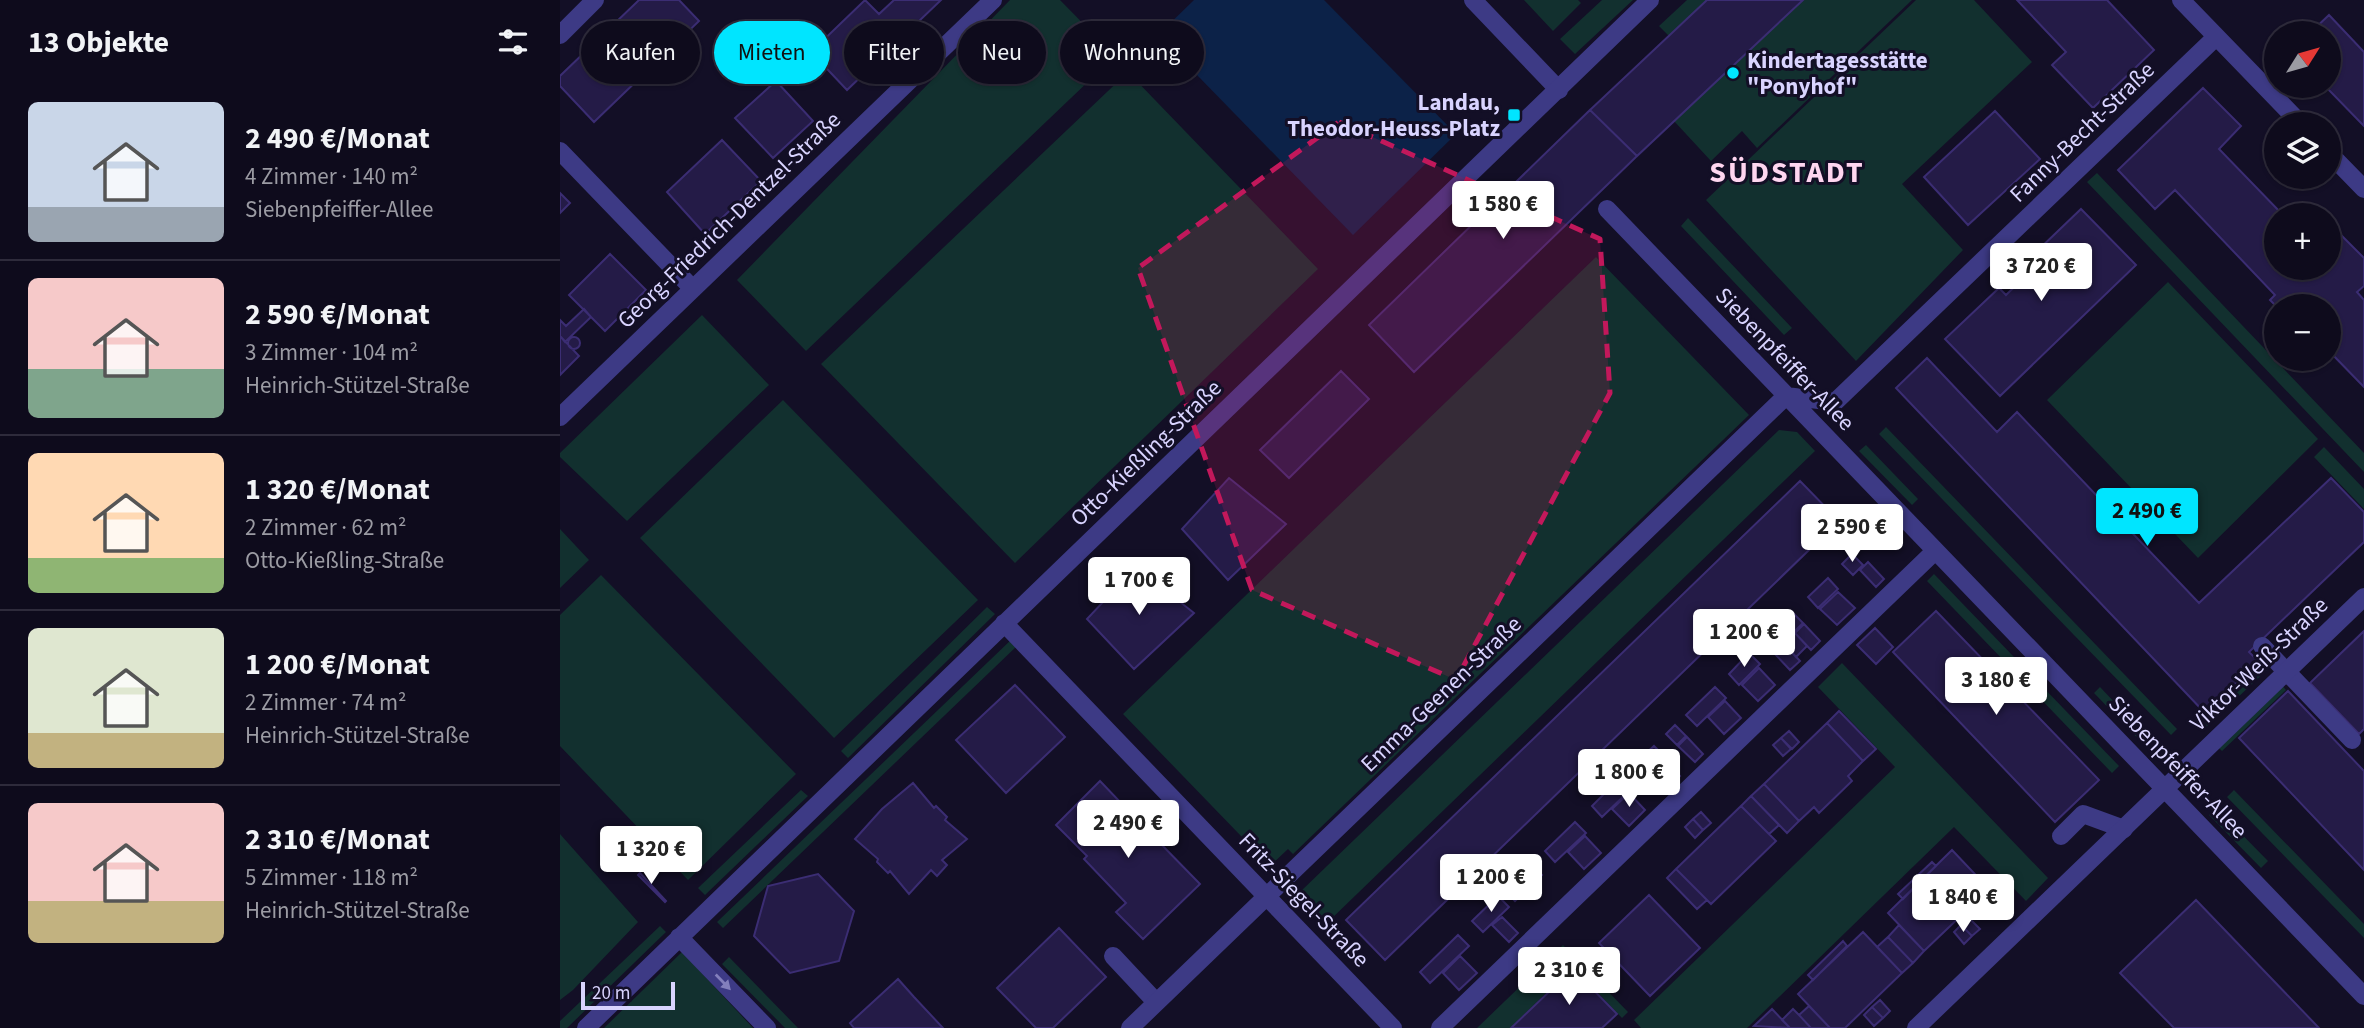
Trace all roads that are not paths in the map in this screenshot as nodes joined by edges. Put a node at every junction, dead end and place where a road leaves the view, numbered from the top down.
1 (595, 0) edge
2 (993, 0) edge
3 (1473, 0) edge
4 (1650, 0) edge
5 (2181, 0) edge
6 (560, 35) edge
7 (2216, 37) junction
8 (1559, 90) junction
9 (2289, 112) edge
10 (560, 151) edge
11 (2341, 165) edge
12 (2364, 189) edge
13 (1607, 209) dead end
14 (693, 289) junction
15 (1786, 396) junction
16 (560, 417) edge
17 (1935, 551) junction
18 (2364, 597) edge
19 (1004, 624) junction
20 (2262, 646) dead end
21 (2287, 672) junction
22 (2352, 740) dead end
23 (2164, 789) junction
24 (2124, 829) junction
25 (2061, 836) dead end
26 (1266, 896) junction
27 (679, 937) junction
28 (1113, 956) dead end
29 (2364, 996) edge
30 (1156, 1003) junction
31 (586, 1028) edge
32 (767, 1028) edge
33 (1130, 1028) edge
34 (1393, 1028) edge
35 (1440, 1028) edge
36 (1916, 1028) edge

1 - 6 street
2 - 14 street, Georg-Friedrich-Dentzel-Straße
3 - 8 street
4 - 8 street, Otto-Kießling-Straße
5 - 7 street
7 - 9 street
7 - 15 street, Fanny-Becht-Straße
8 - 19 street, Otto-Kießling-Straße
10 - 14 street
11 - 12 street
13 - 15 street, Siebenpfeiffer-Allee
14 - 16 street, Georg-Friedrich-Dentzel-Straße
15 - 17 street, Siebenpfeiffer-Allee
15 - 26 street, Emma-Geenen-Straße
17 - 23 street, Siebenpfeiffer-Allee
17 - 35 street
18 - 21 street, Viktor-Weiß-Straße
19 - 26 street, Fritz-Siegel-Straße
19 - 27 street, Otto-Kießling-Straße
20 - 21 street
21 - 22 street
21 - 23 street, Viktor-Weiß-Straße
23 - 24 street, Viktor-Weiß-Straße
23 - 29 street, Siebenpfeiffer-Allee
24 - 25 street
24 - 36 street, Viktor-Weiß-Straße
26 - 30 street, Emma-Geenen-Straße
26 - 34 street, Fritz-Siegel-Straße
27 - 31 street, Otto-Kießling-Straße
27 -> 32 street
28 - 30 street
30 - 33 street, Emma-Geenen-Straße

